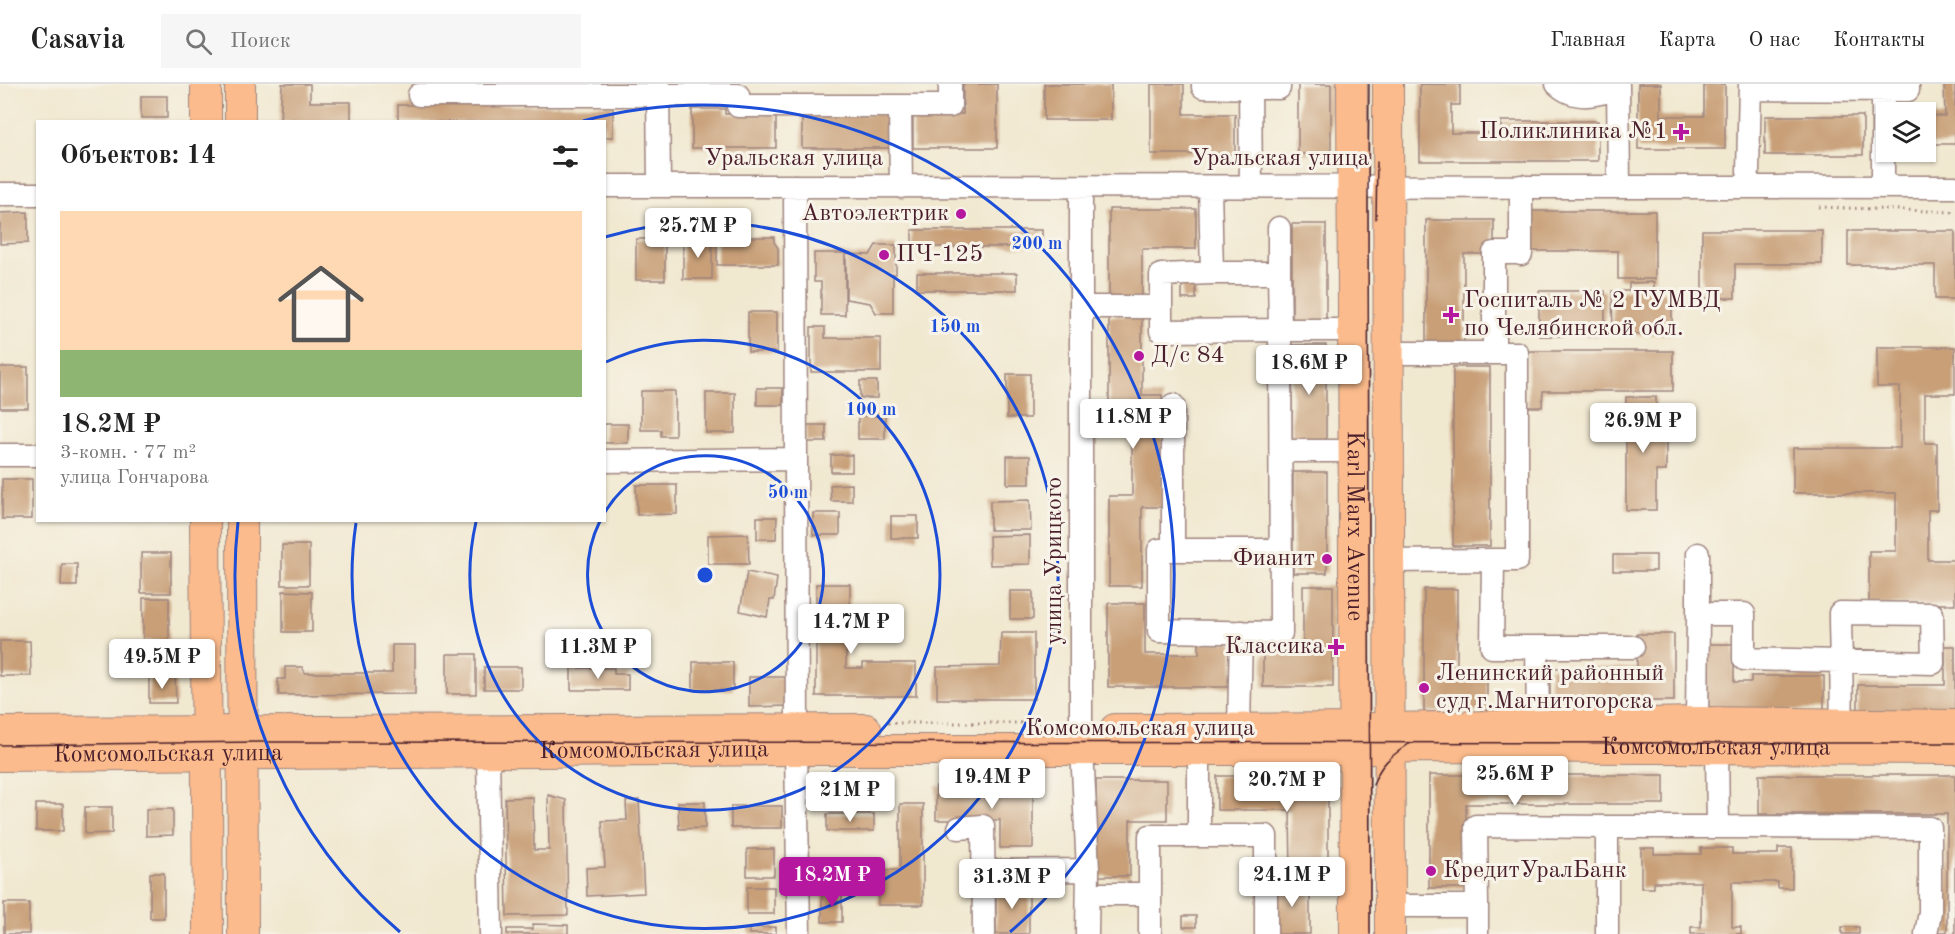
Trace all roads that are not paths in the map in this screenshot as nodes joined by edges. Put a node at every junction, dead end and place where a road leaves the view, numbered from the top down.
1 (206, 84) edge
2 (240, 84) edge
3 (950, 84) edge
4 (1203, 84) edge
5 (1279, 84) edge
6 (1353, 84) edge
7 (1388, 84) edge
8 (1557, 84) edge
9 (1908, 84) edge
10 (1250, 87) junction
11 (1618, 87) edge
12 (1750, 87) edge
13 (445, 90) edge
14 (550, 90) edge
15 (658, 90) edge
16 (738, 90) edge
17 (1883, 90) junction
18 (419, 95) dead end
19 (900, 106) junction
20 (206, 120) edge
21 (240, 120) edge
22 (1748, 172) dead end
23 (659, 185) junction
24 (1354, 185) junction
25 (1389, 185) junction
26 (1883, 185) junction
27 (606, 186) edge
28 (795, 186) junction
29 (1251, 186) junction
30 (1521, 186) junction
31 (1618, 186) junction
32 (901, 187) junction
33 (1210, 187) junction
34 (1955, 187) edge
35 (1081, 188) junction
36 (0, 194) edge
37 (36, 194) edge
38 (1279, 228) dead end
39 (1212, 273) junction
40 (1279, 273) junction
41 (1082, 307) junction
42 (1161, 307) junction
43 (1280, 330) junction
44 (1353, 330) junction
45 (1389, 353) junction
46 (1494, 353) junction
47 (1173, 405) dead end
48 (1281, 451) junction
49 (1353, 452) junction
50 (0, 455) edge
51 (36, 455) edge
52 (796, 459) junction
53 (606, 461) edge
54 (205, 522) edge
55 (242, 522) edge
56 (1173, 550) junction
57 (1281, 550) junction
58 (1698, 554) dead end
59 (1493, 560) junction
60 (1389, 561) junction
61 (1698, 614) junction
62 (1240, 632) junction
63 (1537, 647) junction
64 (1633, 647) dead end
65 (1697, 722) junction
66 (1840, 724) junction
67 (1538, 725) junction
68 (1955, 725) edge
69 (1239, 728) junction
70 (0, 732) edge
71 (796, 739) junction
72 (1082, 739) junction
73 (1354, 739) junction
74 (1389, 739) junction
75 (242, 741) junction
76 (208, 742) junction
77 (1717, 748) junction
78 (1955, 749) edge
79 (1199, 750) junction
80 (488, 752) junction
81 (0, 756) edge
82 (1607, 827) junction
83 (1718, 827) junction
84 (959, 828) dead end
85 (1199, 836) junction
86 (1088, 870) junction
87 (983, 871) junction
88 (1088, 894) junction
89 (1150, 894) junction
90 (1477, 906) junction
91 (1390, 920) edge
92 (208, 934) edge
93 (243, 934) edge
94 (491, 934) edge
95 (799, 934) edge
96 (984, 934) edge
97 (1087, 934) edge
98 (1150, 934) edge
99 (1266, 934) edge
100 (1355, 934) edge
101 (1477, 934) edge
102 (1607, 934) edge
103 (1926, 934) edge

1 - 20 main road
2 - 21 main road
3 - 19 street
4 - 10 street
5 - 10 street
6 - 24 main road, Karl Marx Avenue
7 - 25 main road, Karl Marx Avenue
8 - 11 street
9 - 17 street
10 - 29 street
11 - 31 street
12 - 17 street
12 - 22 street
13 - 14 street
13 - 18 street
14 - 15 street
15 - 16 street
15 - 23 street
16 - 19 street
17 - 26 street
19 - 32 street
23 - 27 street, Уральская улица
23 - 28 street, Уральская улица
24 - 25 street, Уральская улица
24 - 29 street, Уральская улица
24 - 44 main road, Karl Marx Avenue
25 - 30 street, Уральская улица
25 - 45 main road, Karl Marx Avenue
26 - 31 street, Уральская улица
26 - 34 street, Уральская улица
28 - 32 street, Уральская улица
28 - 52 street
29 - 33 street, Уральская улица
30 - 31 street, Уральская улица
30 - 46 street
32 - 35 street, Уральская улица
33 - 35 street, Уральская улица
33 - 39 street
35 - 41 street, улица Урицкого
36 - 37 street
38 - 40 street
39 - 40 street
39 - 42 street
40 - 43 street
41 - 42 street
41 - 72 street, улица Урицкого
42 - 43 street
43 - 44 street
43 - 48 street
44 - 49 main road, Karl Marx Avenue
45 - 46 street
45 - 60 main road, Karl Marx Avenue
46 - 59 street
47 - 56 street
48 - 49 street
48 - 57 street
49 - 73 main road, Karl Marx Avenue
50 - 51 street
52 - 53 street
52 - 71 street
54 - 76 main road
55 - 75 main road
56 - 57 street
56 - 62 street
57 - 62 street
58 - 61 street
59 - 60 street
59 - 63 street
60 - 74 main road, Karl Marx Avenue
61 - 65 street
61 - 66 street
62 - 69 street
63 - 64 street
63 - 67 street
65 - 66 main road, Комсомольская улица
65 - 67 main road, Комсомольская улица
66 - 68 main road, Комсомольская улица
67 - 74 main road, Комсомольская улица
69 - 72 main road, Комсомольская улица
69 - 73 main road, Комсомольская улица
70 - 76 main road, Комсомольская улица
71 - 72 main road, Комсомольская улица
71 - 75 main road, Комсомольская улица
71 - 80 main road, Комсомольская улица
71 - 95 street
72 - 79 main road, Комсомольская улица
72 - 86 street, улица Урицкого
73 - 74 main road, Комсомольская улица
73 - 79 main road, Комсомольская улица
73 - 100 main road, Karl Marx Avenue
74 - 77 main road, Комсомольская улица
74 - 91 main road, Karl Marx Avenue
75 - 76 main road, Комсомольская улица
75 - 80 main road, Комсомольская улица
75 - 93 main road
76 - 81 main road, Комсомольская улица
76 - 92 main road
77 - 78 main road, Комсомольская улица
77 - 83 street
79 - 85 street
80 - 94 street
82 - 83 street
82 - 90 street
82 - 102 street
83 - 103 street
84 - 87 street
85 - 89 street
85 - 99 street
86 - 87 street
86 - 88 street, улица Урицкого
87 - 96 street
88 - 89 street
88 - 97 street, улица Урицкого
89 - 98 street
90 - 91 street
90 - 101 street

